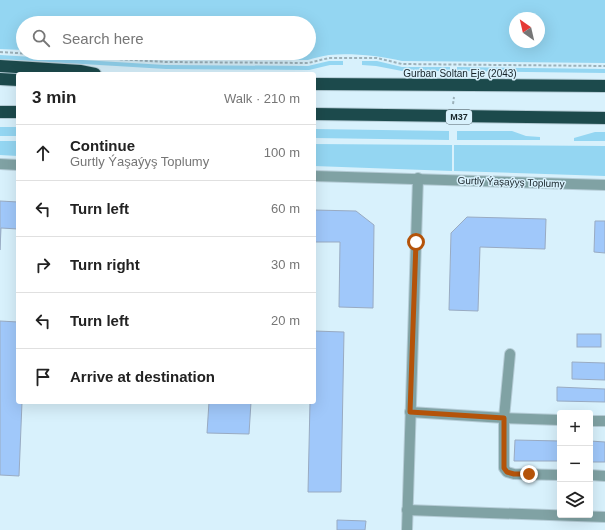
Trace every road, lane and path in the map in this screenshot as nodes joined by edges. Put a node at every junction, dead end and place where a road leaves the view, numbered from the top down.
1 (0, 52) edge
2 (16, 53) edge
3 (133, 60) edge
4 (0, 66) edge
5 (605, 66) edge
6 (85, 72) edge
7 (0, 79) edge
8 (16, 80) edge
9 (316, 84) edge
10 (605, 86) edge
11 (454, 97) dead end
12 (453, 104) dead end
13 (0, 112) edge
14 (16, 112) edge
15 (316, 114) edge
16 (605, 118) edge
17 (0, 164) edge
18 (16, 165) edge
19 (316, 176) edge
20 (418, 178) junction
21 (605, 185) edge
22 (510, 354) dead end
23 (410, 412) junction
24 (504, 418) junction
25 (557, 420) edge
26 (593, 421) edge
27 (605, 421) edge
28 (557, 475) edge
29 (593, 475) edge
30 (605, 476) edge
31 (407, 510) junction
32 (605, 517) edge
33 (407, 530) edge

1 - 2 path
3 - 5 path
4 - 6 highway
7 - 8 highway
9 - 10 highway, Gurban Soltan Eje (2043)
11 - 12 path
13 - 14 highway
15 - 16 highway, M37
17 - 18 street
19 - 20 street, Gurtly Ýaşaýyş Toplumy
20 - 21 street, Gurtly Ýaşaýyş Toplumy
20 - 23 street
22 - 24 street
23 - 24 street
23 - 31 street
24 - 25 street
24 - 28 street
26 - 27 street
29 - 30 street
31 - 32 street
31 - 33 street

